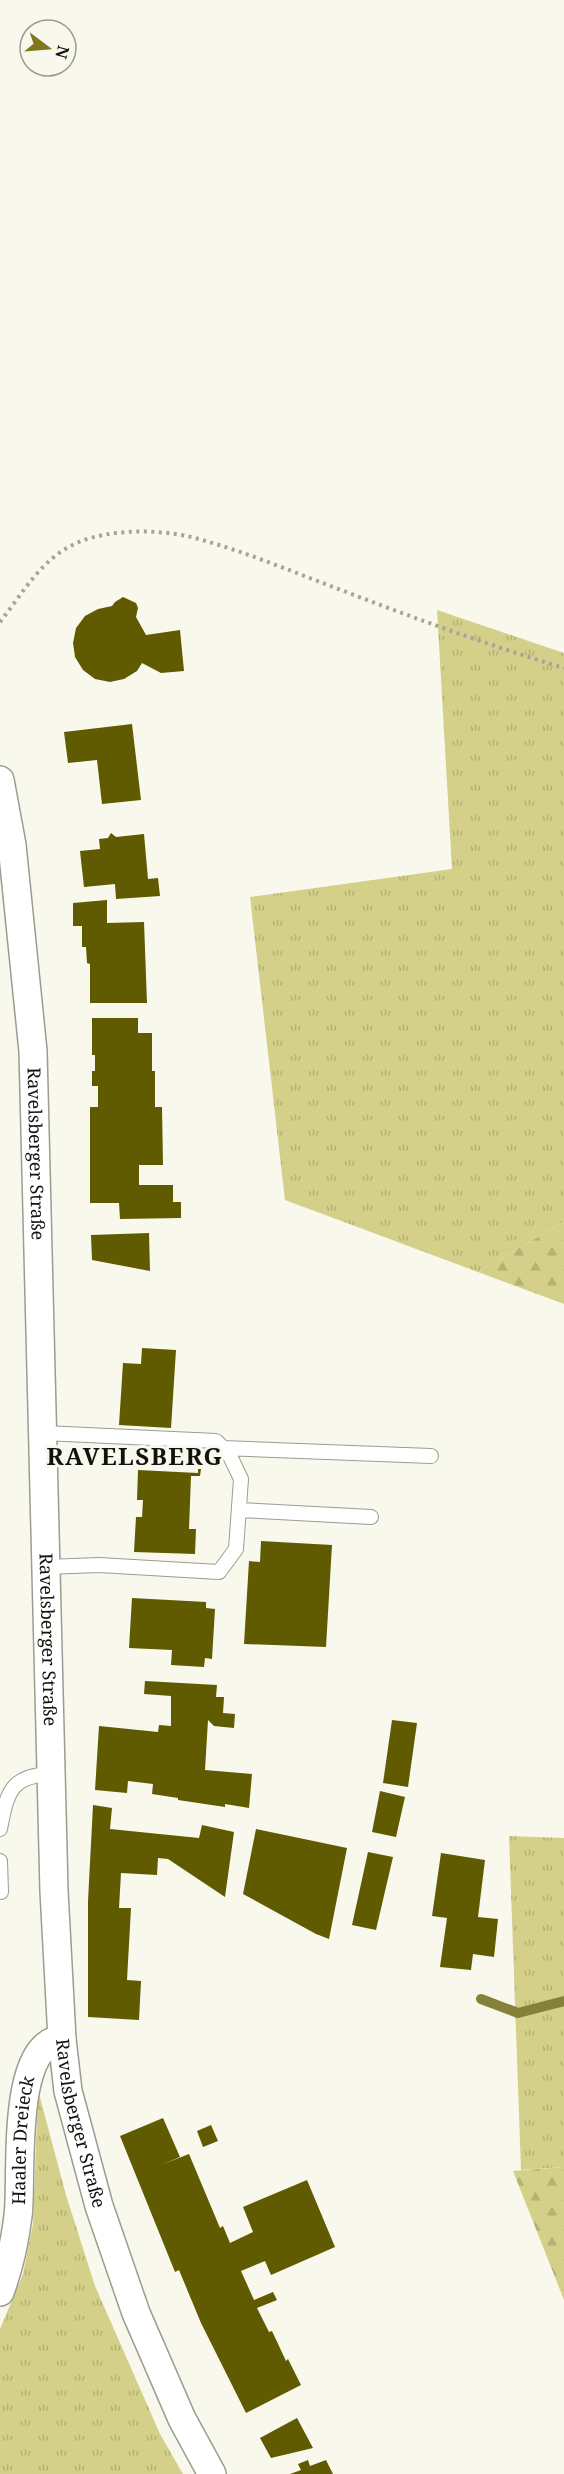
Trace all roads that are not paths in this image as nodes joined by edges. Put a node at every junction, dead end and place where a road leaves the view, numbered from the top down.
1 (0, 780) edge
2 (44, 1434) junction
3 (222, 1448) junction
4 (431, 1456) dead end
5 (240, 1510) junction
6 (371, 1517) dead end
7 (46, 1567) junction
8 (52, 1774) junction
9 (0, 1828) edge
10 (0, 1861) edge
11 (1, 1892) edge
12 (62, 2039) junction
13 (0, 2292) edge
14 (212, 2474) edge

1 - 2 street, Ravelsberger Straße
2 - 3 lane
2 - 7 street, Ravelsberger Straße
3 - 4 lane
3 - 5 lane
5 - 6 lane
5 - 7 lane
7 - 8 street, Ravelsberger Straße
8 - 9 lane
8 - 12 street, Ravelsberger Straße
10 - 11 lane
12 - 13 street, Haaler Dreieck
12 - 14 street, Ravelsberger Straße

